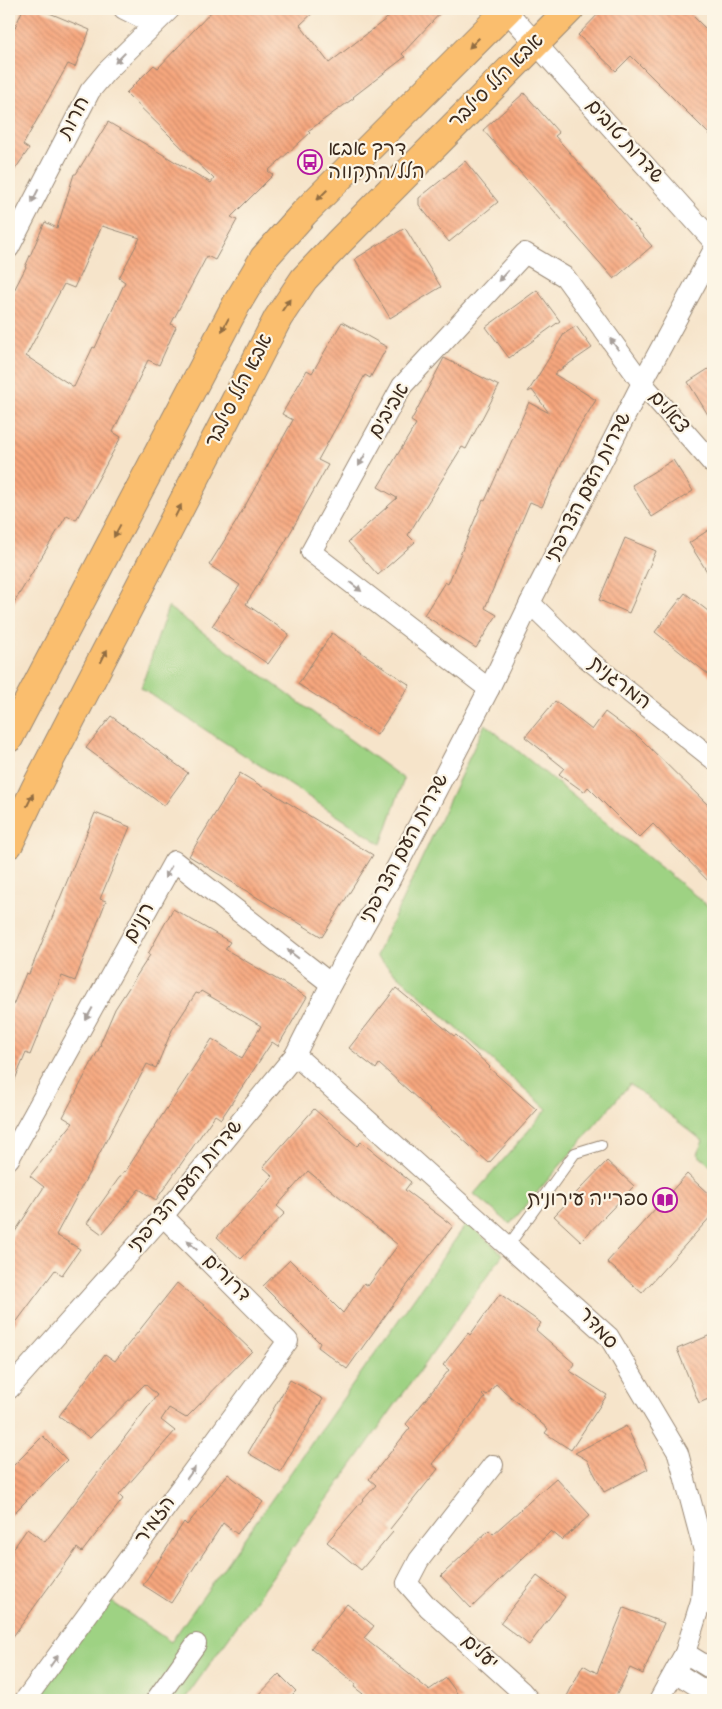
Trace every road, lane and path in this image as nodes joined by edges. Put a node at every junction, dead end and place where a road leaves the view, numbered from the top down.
1 (124, 9) edge
2 (170, 9) edge
3 (507, 9) edge
4 (570, 9) edge
5 (154, 24) junction
6 (536, 43) junction
7 (713, 241) edge
8 (9, 248) edge
9 (713, 250) edge
10 (642, 383) junction
11 (713, 464) edge
12 (530, 603) junction
13 (490, 689) junction
14 (9, 738) edge
15 (713, 759) edge
16 (9, 844) edge
17 (331, 984) junction
18 (295, 1055) junction
19 (601, 1145) dead end
20 (9, 1158) edge
21 (163, 1216) junction
22 (508, 1246) junction
23 (288, 1341) joint
24 (9, 1389) edge
25 (493, 1465) dead end
26 (196, 1644) dead end
27 (685, 1653) junction
28 (713, 1670) edge
29 (675, 1672) junction
30 (166, 1694) edge
31 (713, 1696) edge
32 (25, 1700) edge
33 (528, 1700) edge
34 (659, 1700) edge

1 - 5 street
2 - 5 street, חרות
3 - 6 street, שדרות טובים
3 -> 14 main road
4 - 6 main road, אבא הלל סילבר
5 -> 8 street, חרות
6 - 7 street, שדרות טובים
16 -> 6 main road, אבא הלל סילבר
9 - 10 street, שדרות העם הצרפתי
10 - 11 street, צאלים
10 - 12 street, שדרות העם הצרפתי
10 -> 13 street, אביבים
12 - 13 street, שדרות העם הצרפתי
12 - 15 street, המרגנית
13 - 17 street, שדרות העם הצרפתי
17 - 18 street, שדרות העם הצרפתי
17 -> 20 street, רננים
18 - 21 street, שדרות העם הצרפתי
18 - 22 street, סמדר
19 - 22 lane
23 -> 21 street, דרורים
21 - 24 street, שדרות העם הצרפתי
22 - 27 street, סמדר
32 -> 23 street, הזמיר
25 - 33 street, יעלים
26 - 30 street
27 - 28 street
27 - 29 street, סמדר
29 - 31 street
29 - 34 street, סמדר

